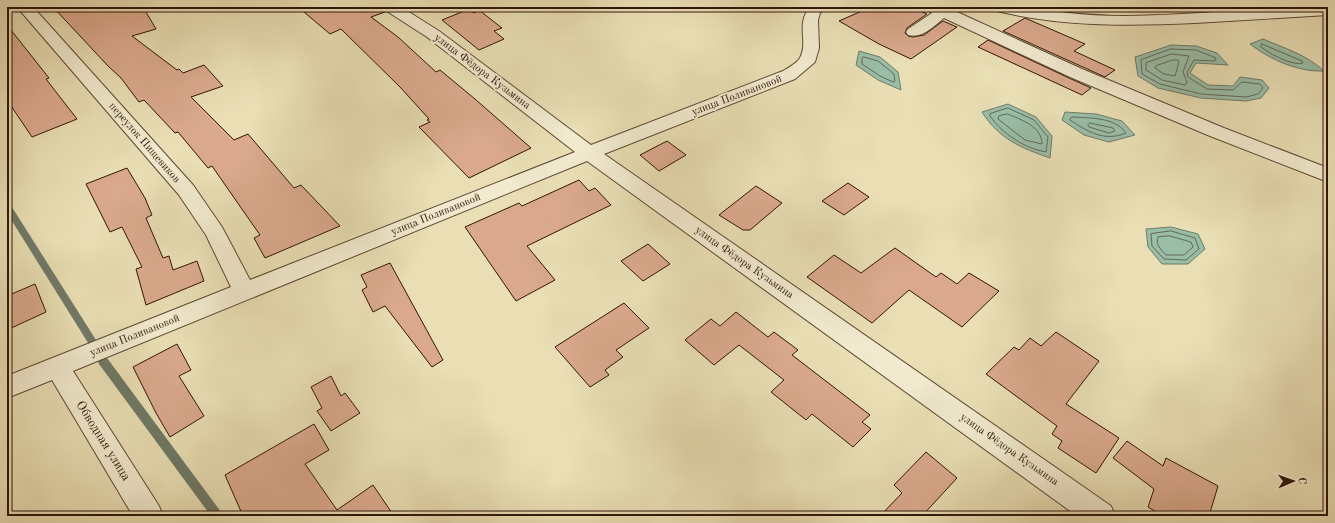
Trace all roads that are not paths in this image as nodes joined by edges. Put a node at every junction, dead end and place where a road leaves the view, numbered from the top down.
1 (25, 7) edge
2 (390, 7) edge
3 (818, 7) edge
4 (998, 7) edge
5 (944, 9) edge
6 (1328, 10) edge
7 (914, 32) dead end
8 (589, 153) junction
9 (1328, 175) edge
10 (245, 292) junction
11 (57, 367) junction
12 (7, 387) edge
13 (149, 516) edge
14 (1101, 516) edge

1 - 10 street, переулок Пищевиков
2 - 8 street, улица Фёдора Кузьмина
3 - 8 street, улица Поливановой
4 - 6 street
5 - 7 street
5 - 9 street
8 - 10 street, улица Поливановой
8 - 14 street, улица Фёдора Кузьмина
10 - 11 street, улица Поливановой
11 - 12 street, улица Поливановой
11 - 13 street, Обводная улица

